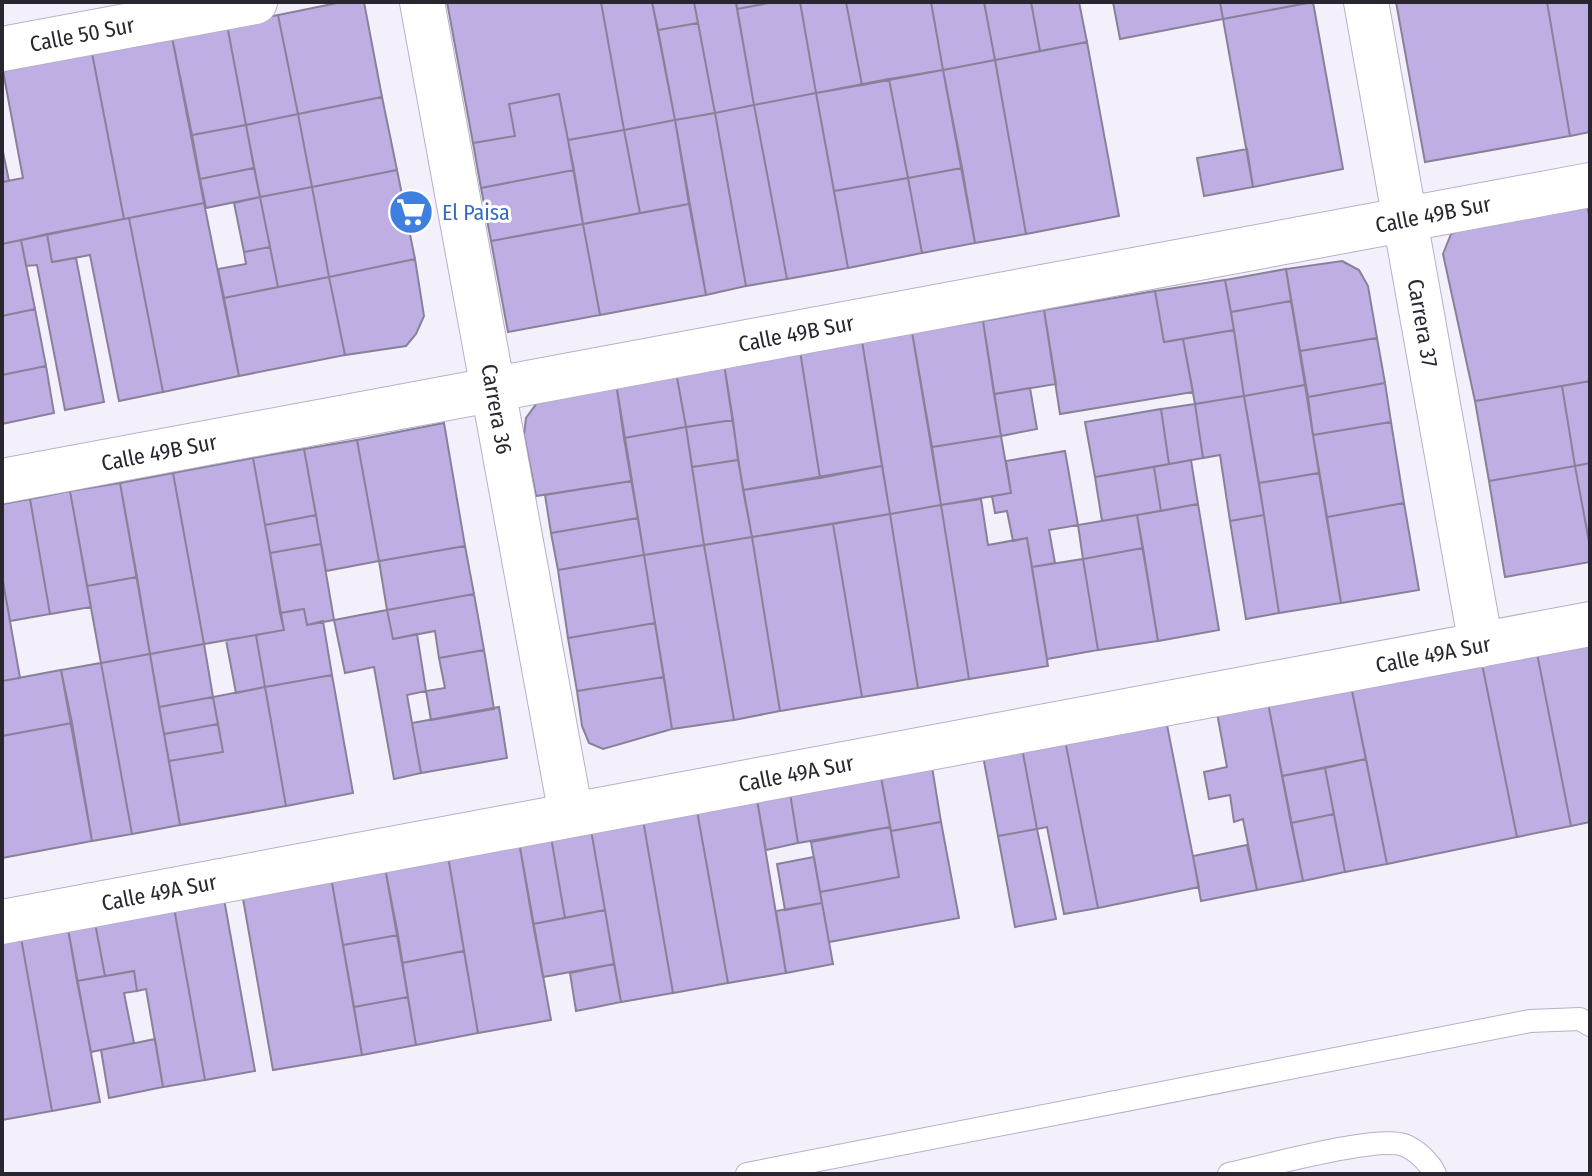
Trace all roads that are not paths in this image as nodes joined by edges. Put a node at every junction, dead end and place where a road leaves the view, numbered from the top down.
1 (255, 2) edge
2 (422, 2) edge
3 (1366, 2) edge
4 (2, 49) edge
5 (1590, 185) edge
6 (1405, 219) junction
7 (493, 389) junction
8 (2, 481) edge
9 (1590, 624) edge
10 (1481, 645) junction
11 (571, 815) junction
12 (2, 922) edge
13 (1590, 1025) edge
14 (747, 1174) edge
15 (1229, 1174) edge
16 (1435, 1174) edge

1 - 4 street, Calle 50 Sur
2 - 7 street, Carrera 36
3 - 6 street, Carrera 37
5 - 6 street, Calle 49B Sur
6 - 7 street, Calle 49B Sur
6 - 10 street, Carrera 37
7 - 8 street, Calle 49B Sur
7 - 11 street, Carrera 36
9 - 10 street, Calle 49A Sur
10 - 11 street, Calle 49A Sur
11 - 12 street, Calle 49A Sur
13 - 14 lane
15 - 16 lane

